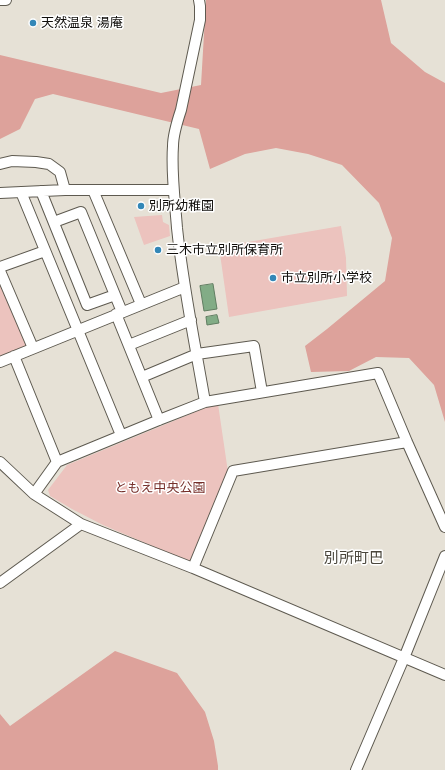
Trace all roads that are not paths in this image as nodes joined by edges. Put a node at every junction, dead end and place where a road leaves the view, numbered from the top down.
1 (0, 0) edge
2 (6, 0) edge
3 (199, 0) edge
4 (0, 164) edge
5 (65, 190) junction
6 (93, 190) junction
7 (173, 190) junction
8 (41, 191) junction
9 (21, 192) junction
10 (0, 193) edge
11 (54, 222) junction
12 (44, 251) junction
13 (0, 267) edge
14 (0, 272) edge
15 (185, 286) junction
16 (115, 295) junction
17 (141, 304) junction
18 (119, 313) junction
19 (191, 320) junction
20 (77, 330) junction
21 (129, 345) junction
22 (32, 348) junction
23 (197, 354) junction
24 (14, 356) junction
25 (0, 362) edge
26 (142, 377) junction
27 (262, 392) junction
28 (205, 402) junction
29 (159, 420) junction
30 (121, 435) junction
31 (407, 442) junction
32 (0, 462) edge
33 (57, 462) junction
34 (34, 494) junction
35 (81, 524) junction
36 (445, 527) edge
37 (445, 556) edge
38 (192, 568) junction
39 (0, 583) edge
40 (404, 658) junction
41 (445, 675) edge
42 (356, 770) edge

1 - 2 street
3 - 7 street
4 - 5 street
5 - 6 street
5 - 8 street
6 - 7 street
6 - 17 street
7 - 15 street
8 - 9 street
8 - 11 street
9 - 10 street
9 - 12 street
11 - 16 street
11 - 16 street
12 - 13 street
12 - 20 street
14 - 22 street
15 - 17 street
15 - 19 street
16 - 18 street
17 - 18 street
18 - 20 street
18 - 21 street
19 - 21 street
19 - 23 street
20 - 22 street
20 - 30 street
21 - 26 street
22 - 24 street
23 - 26 street
23 - 27 street
23 - 28 street
24 - 25 street
24 - 33 street
26 - 29 street
27 - 28 street
27 - 31 street
28 - 29 street
29 - 30 street
30 - 33 street
31 - 36 street
31 - 38 street
32 - 34 street
33 - 34 street
34 - 35 street
35 - 38 street
35 - 39 street
37 - 40 street
38 - 40 street
40 - 41 street
40 - 42 street

